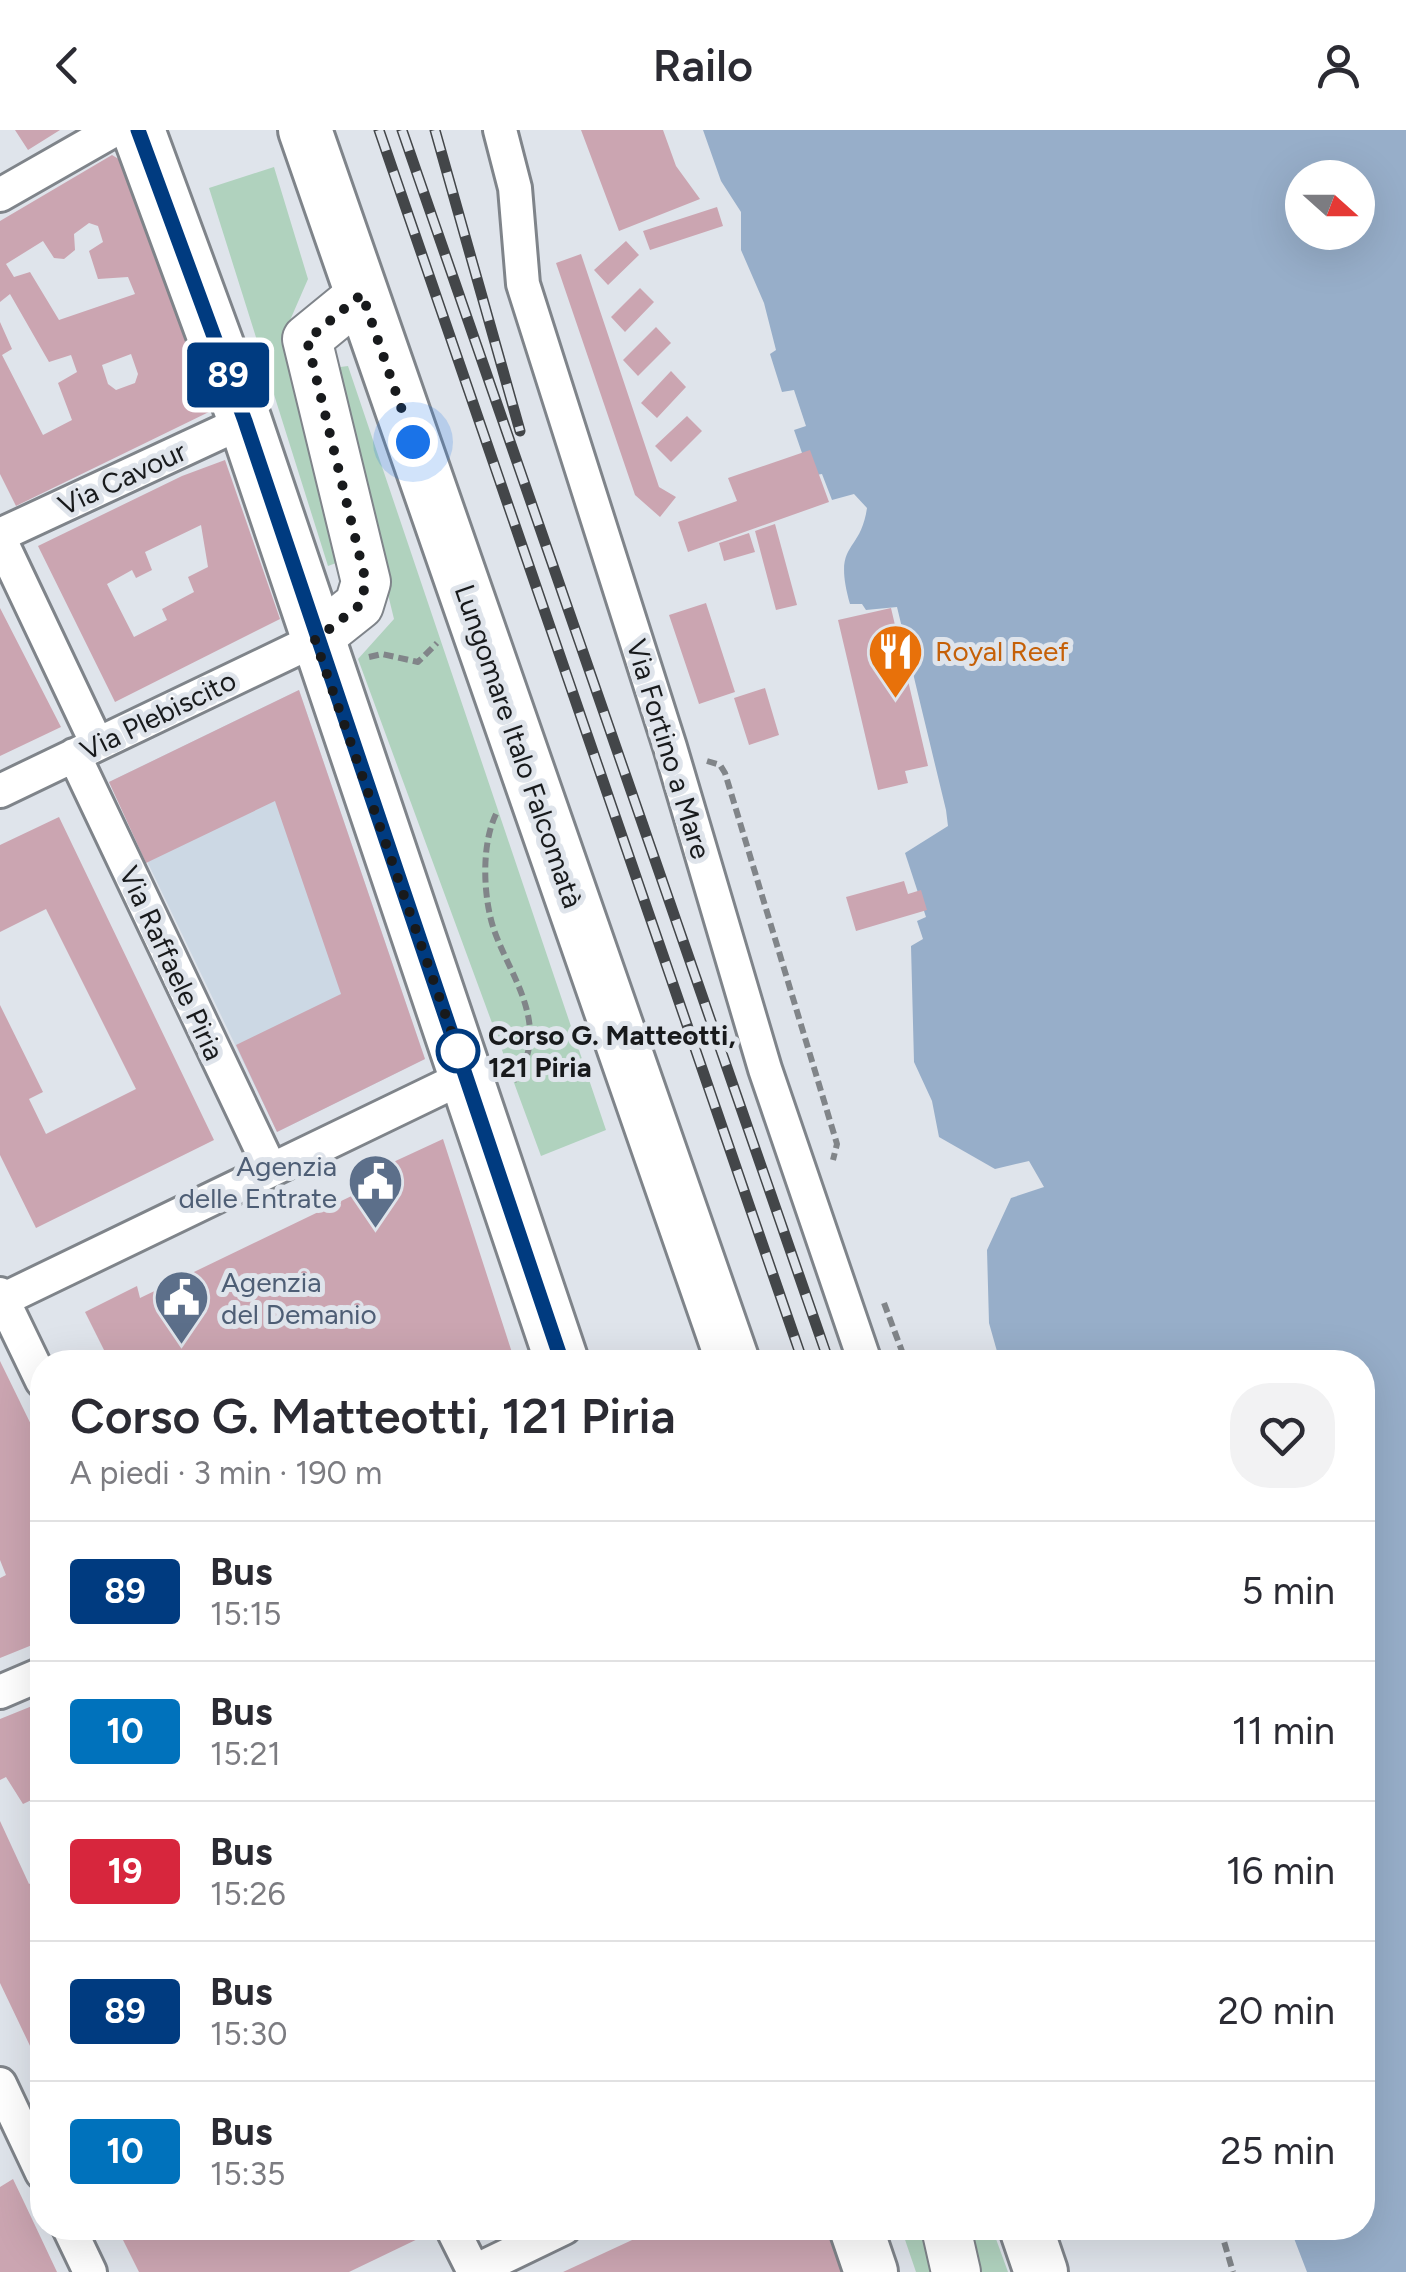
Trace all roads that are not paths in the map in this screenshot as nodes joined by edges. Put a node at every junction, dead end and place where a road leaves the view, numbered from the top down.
1 (114, 130) edge
2 (138, 130) edge
3 (305, 130) edge
4 (500, 130) edge
5 (0, 194) edge
6 (362, 294) junction
7 (245, 421) junction
8 (0, 537) edge
9 (315, 640) junction
10 (85, 750) junction
11 (0, 791) edge
12 (487, 1085) junction
13 (271, 1170) junction
14 (1, 1298) edge
15 (559, 1350) edge
16 (729, 1350) edge
17 (862, 1350) edge
18 (30, 1357) edge
19 (30, 1679) edge
20 (0, 1692) edge
21 (0, 2084) edge
22 (23, 2142) edge
23 (74, 2240) edge
24 (458, 2240) edge
25 (539, 2240) edge
26 (860, 2240) edge
27 (949, 2240) edge
28 (1030, 2240) edge
29 (90, 2272) edge
30 (474, 2272) edge
31 (870, 2272) edge
32 (956, 2272) edge
33 (1041, 2272) edge

1 - 5 street
2 - 7 main road
3 - 6 main road, Lungomare Italo Falcomatà
4 - 17 street, Via Fortino a Mare
6 - 9 street
6 - 16 main road, Lungomare Italo Falcomatà
7 - 8 street, Via Cavour
7 - 9 main road
8 - 10 street, Via Raffaele Piria
9 - 10 street, Via Plebiscito
9 - 12 main road
10 - 11 street, Via Plebiscito
10 - 13 street, Via Raffaele Piria
12 - 13 street
12 - 15 main road
13 - 14 street
14 - 18 street
19 - 20 street
21 - 22 street
23 - 29 street
24 - 30 street
25 - 30 street
26 - 31 main road
27 - 32 street
28 - 33 main road

